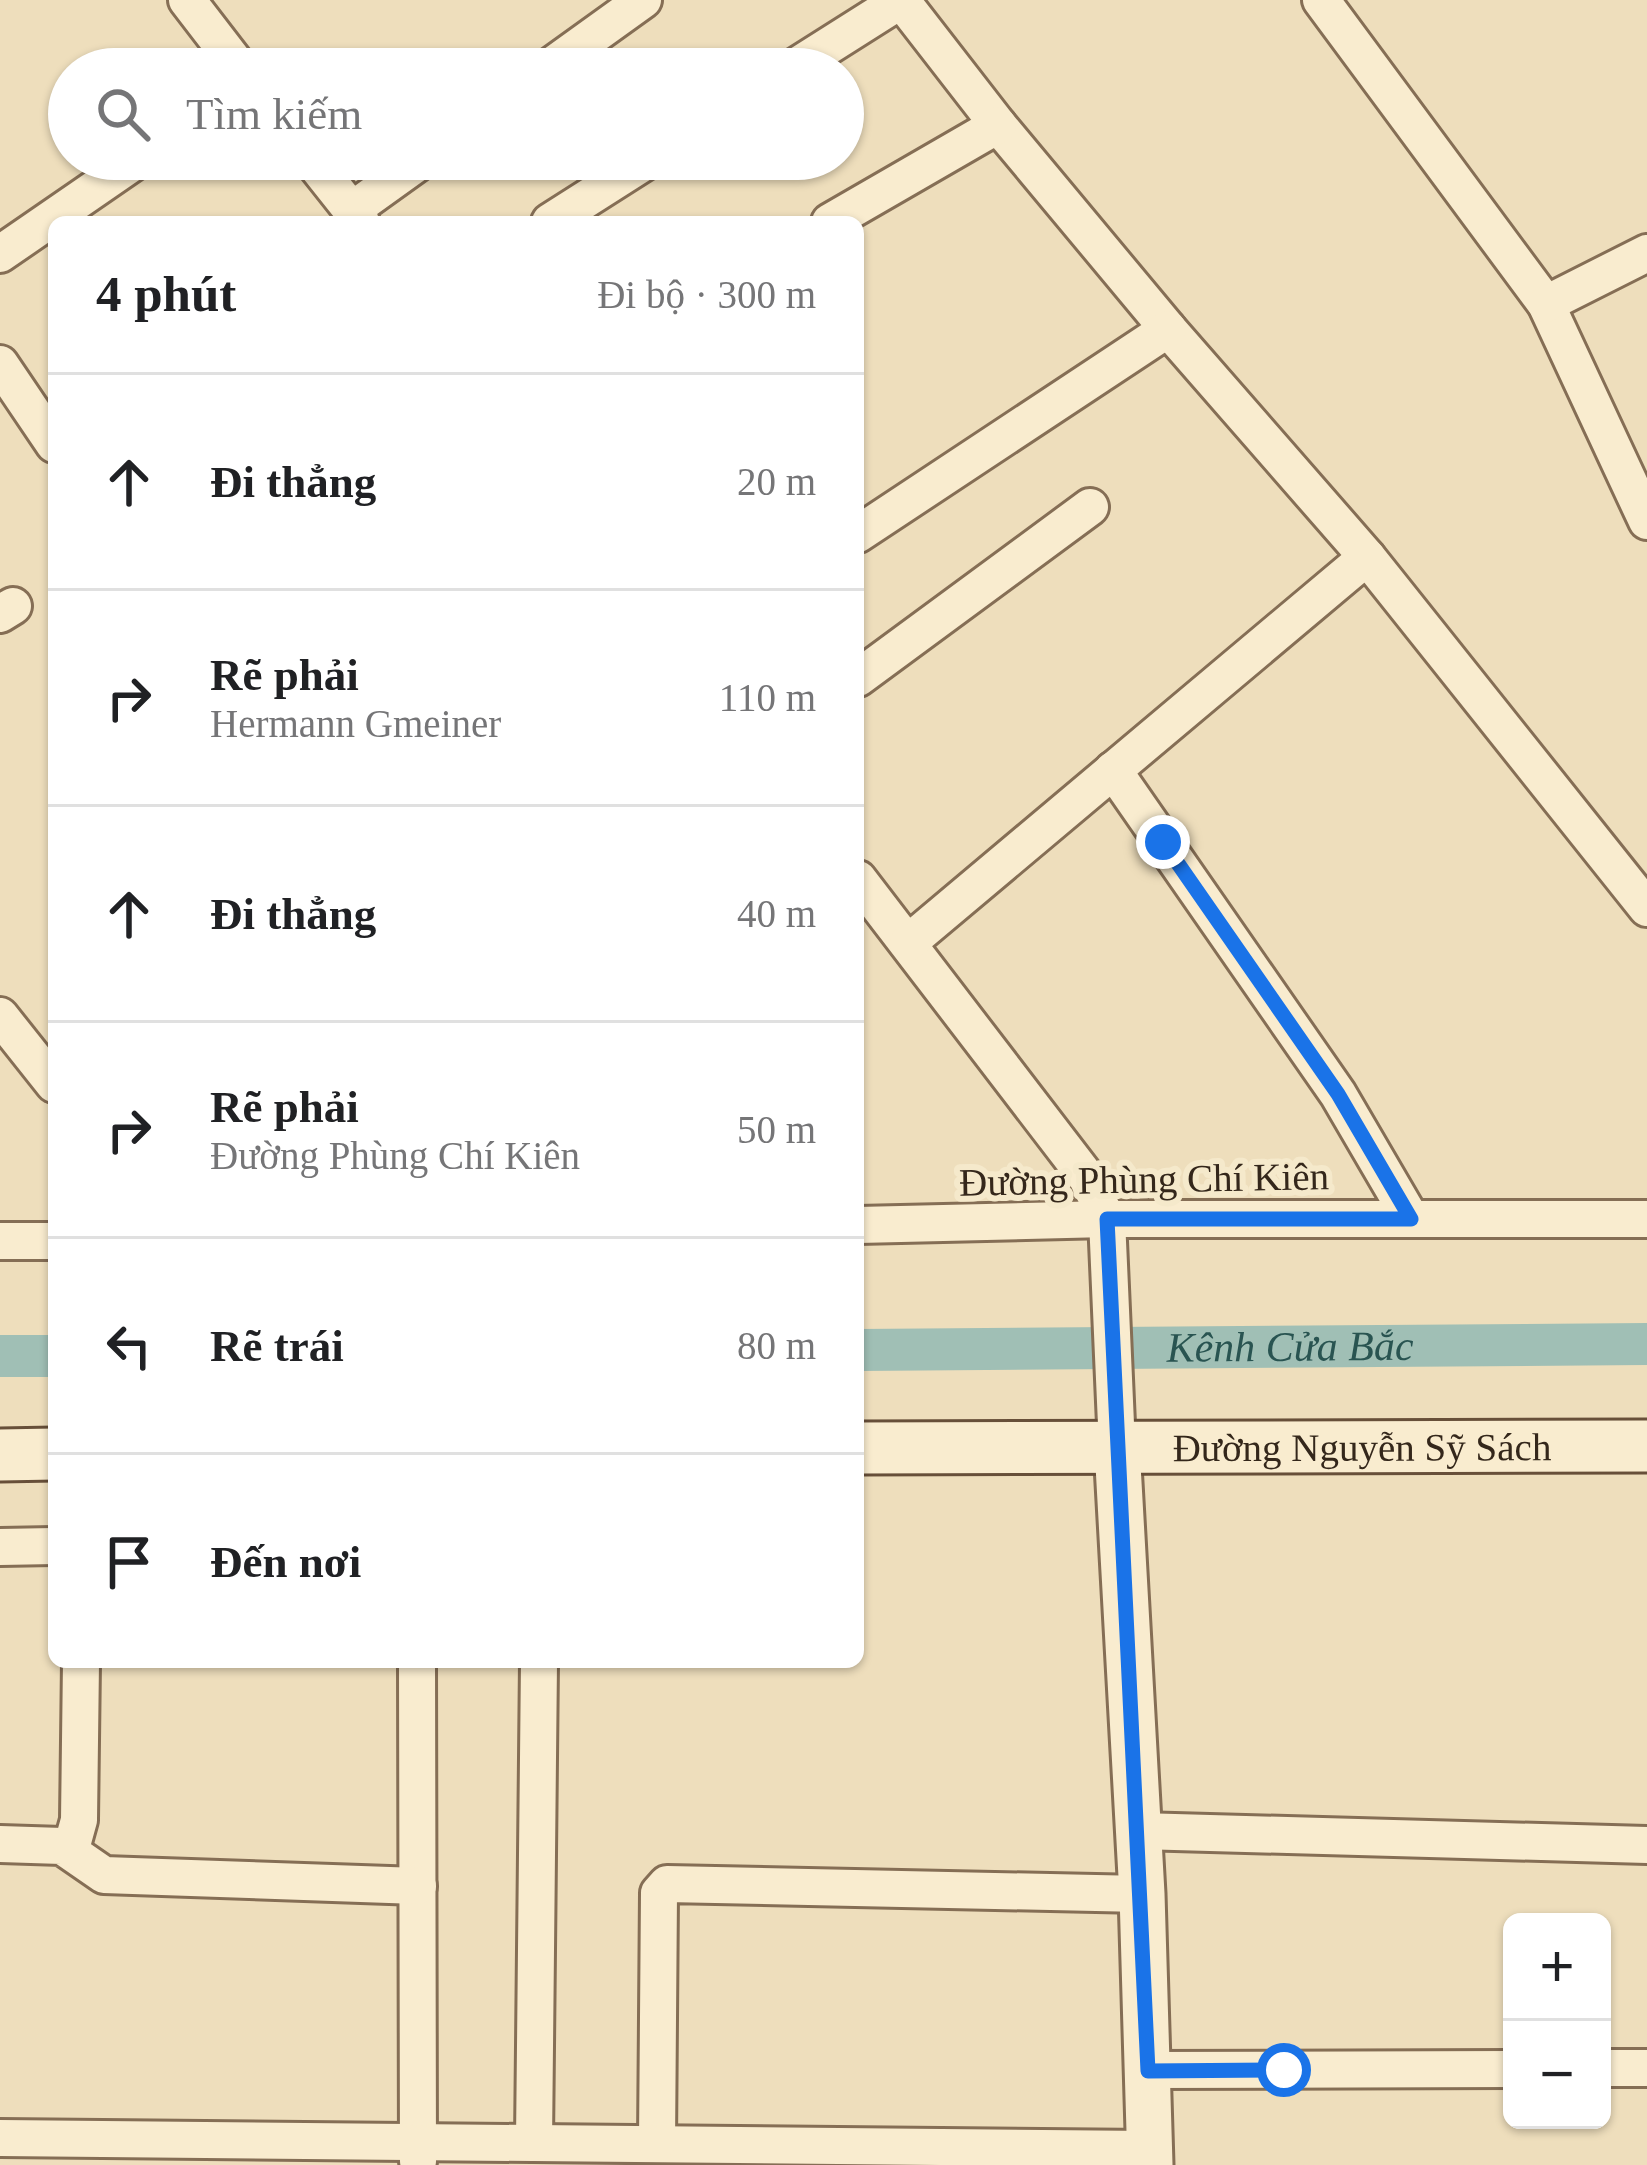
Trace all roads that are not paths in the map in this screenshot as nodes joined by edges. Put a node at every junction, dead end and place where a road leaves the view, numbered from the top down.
1 (187, 0) edge
2 (643, 0) edge
3 (1321, 0) edge
4 (224, 48) edge
5 (576, 48) edge
6 (825, 48) edge
7 (998, 124) junction
8 (107, 180) edge
9 (328, 180) edge
10 (398, 180) edge
11 (617, 180) edge
12 (55, 216) edge
13 (357, 216) edge
14 (560, 216) edge
15 (840, 216) edge
16 (48, 221) edge
17 (1647, 253) edge
18 (0, 254) edge
19 (1546, 304) junction
20 (1168, 329) junction
21 (0, 364) edge
22 (48, 435) edge
23 (1090, 507) dead end
24 (1647, 521) edge
25 (864, 530) edge
26 (1367, 557) junction
27 (864, 674) edge
28 (1113, 770) junction
29 (864, 887) edge
30 (1647, 908) edge
31 (908, 943) junction
32 (0, 1016) edge
33 (48, 1076) edge
34 (1107, 1219) junction
35 (1411, 1219) junction
36 (1647, 1219) edge
37 (864, 1225) edge
38 (0, 1241) edge
39 (48, 1241) edge
40 (1647, 1447) edge
41 (864, 1448) edge
42 (1117, 1448) junction
43 (48, 1454) edge
44 (0, 1455) edge
45 (48, 1546) edge
46 (0, 1547) edge
47 (81, 1668) edge
48 (417, 1668) edge
49 (539, 1668) edge
50 (1139, 1831) junction
51 (0, 1844) edge
52 (1647, 1845) edge
53 (71, 1849) junction
54 (418, 1886) junction
55 (1142, 1894) junction
56 (1611, 2068) edge
57 (1647, 2068) edge
58 (1503, 2069) edge
59 (1148, 2071) junction
60 (0, 2138) edge
61 (534, 2142) junction
62 (657, 2144) junction
63 (418, 2153) edge
64 (1150, 2157) edge

1 - 4 street
2 - 5 street
3 - 19 street
6 - 7 street
7 - 15 street
7 - 20 street
8 - 12 street
9 - 13 street
10 - 13 street
11 - 14 street
16 - 18 street
17 - 19 street
19 - 24 street
20 - 25 street
20 - 26 street
21 - 22 street
23 - 27 street
26 - 28 street
26 - 30 street
28 - 31 street
28 - 35 street
29 - 31 street
31 - 34 street
32 - 33 street
34 - 35 street, Đường Phùng Chí Kiên
34 - 37 street, Đường Phùng Chí Kiên
34 - 42 street
35 - 36 street, Đường Phùng Chí Kiên
38 - 39 street
40 - 42 main road, Đường Nguyễn Sỹ Sách
41 - 42 main road, Đường Nguyễn Sỹ Sách
42 - 50 street
43 - 44 main road
45 - 46 street
47 - 53 street
48 - 54 street
49 - 61 street
50 - 52 street
50 - 55 street
51 - 53 street
53 - 54 street
54 - 63 street
55 - 59 street
55 - 62 street
56 - 57 street
58 - 59 street
59 - 64 street
60 - 63 street
61 - 62 street
61 - 63 street
62 - 64 street

